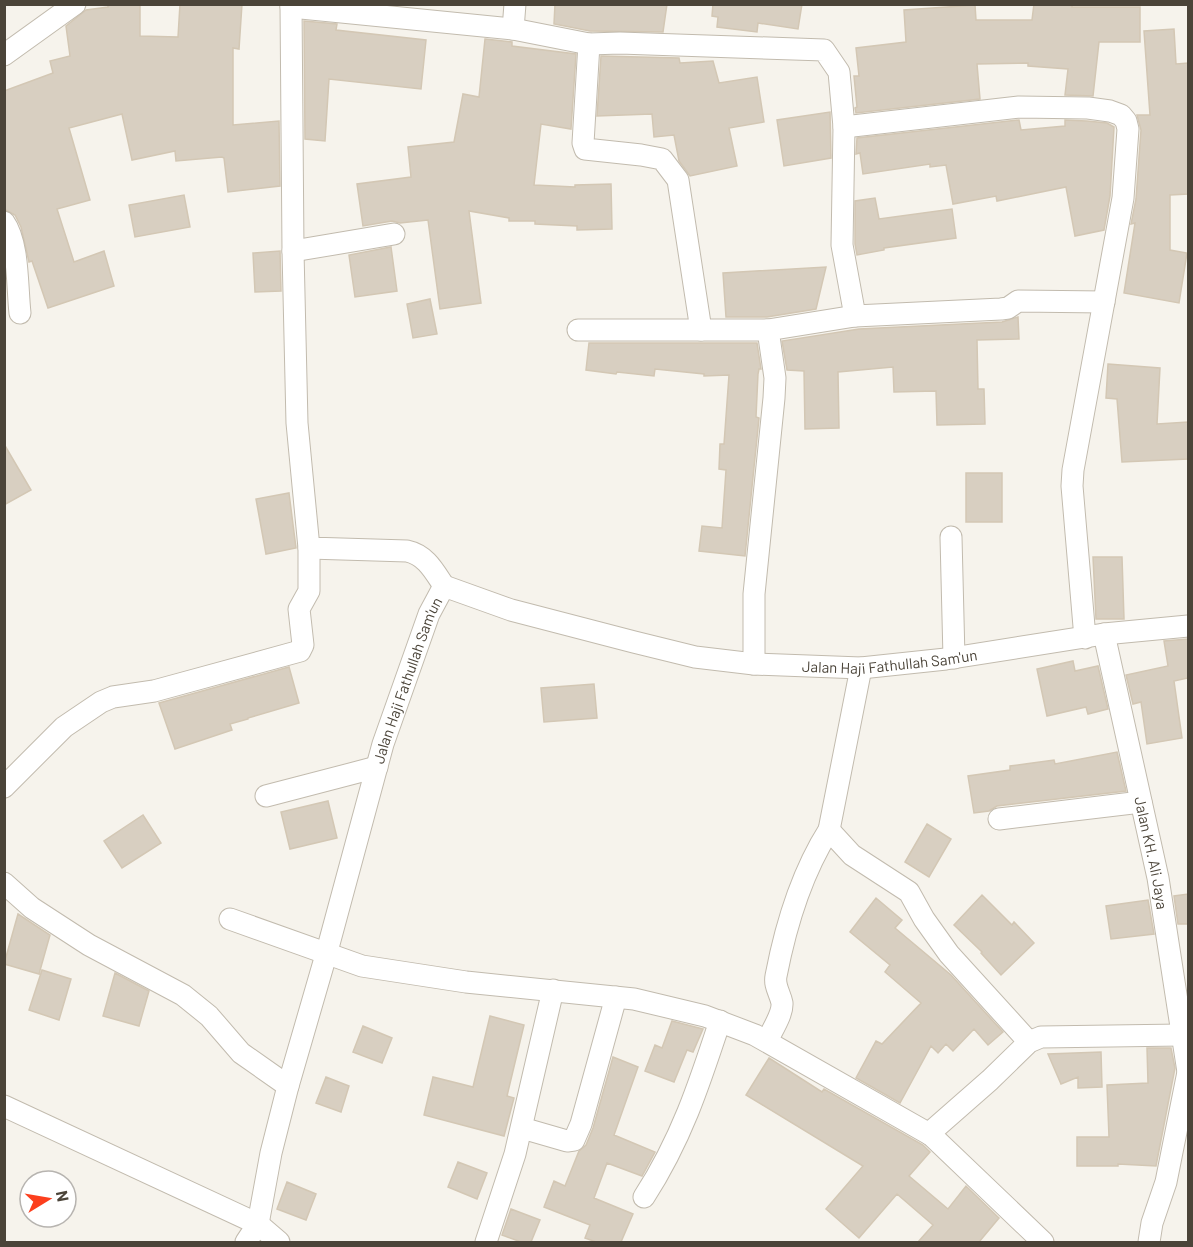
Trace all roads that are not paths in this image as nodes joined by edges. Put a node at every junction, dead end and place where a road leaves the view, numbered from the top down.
1 (75, 4) edge
2 (515, 4) edge
3 (291, 6) edge
4 (513, 29) junction
5 (589, 44) junction
6 (4, 55) edge
7 (844, 127) junction
8 (4, 222) edge
9 (394, 234) dead end
10 (293, 251) junction
11 (1104, 302) junction
12 (20, 313) dead end
13 (855, 316) junction
14 (578, 330) dead end
15 (701, 330) junction
16 (768, 330) junction
17 (951, 537) dead end
18 (309, 548) junction
19 (444, 586) junction
20 (1188, 626) edge
21 (1095, 636) junction
22 (954, 658) junction
23 (753, 664) junction
24 (861, 668) junction
25 (377, 767) junction
26 (4, 787) edge
27 (266, 796) dead end
28 (1141, 802) junction
29 (999, 819) dead end
30 (829, 830) junction
31 (4, 883) edge
32 (230, 919) dead end
33 (327, 955) junction
34 (1180, 958) edge
35 (553, 990) junction
36 (616, 997) junction
37 (720, 1021) junction
38 (1181, 1035) junction
39 (767, 1041) junction
40 (1029, 1042) junction
41 (1188, 1072) edge
42 (288, 1086) junction
43 (4, 1106) edge
44 (522, 1128) junction
45 (931, 1135) junction
46 (644, 1197) dead end
47 (258, 1224) junction
48 (1032, 1238) edge
49 (246, 1242) edge
50 (279, 1242) edge
51 (486, 1242) edge
52 (1149, 1242) edge

1 - 6 street
2 - 4 street
3 - 4 street
3 - 10 street
4 - 5 street
5 - 7 street
5 - 15 street
7 - 11 street, Jalan KH. Ali Jaya
7 - 13 street
8 - 12 street
9 - 10 street
10 - 18 street
11 - 13 street
11 - 21 street, Jalan KH. Ali Jaya
13 - 16 street
14 - 15 street
15 - 16 street
16 - 23 street
17 - 22 street
18 - 19 street
18 - 26 street
19 - 23 street, Jalan Haji Fathullah Sam'un
19 - 25 street, Jalan Haji Fathullah Sam'un
20 - 21 street, Jalan Haji Fathullah Sam'un
21 - 22 street, Jalan Haji Fathullah Sam'un
21 - 28 street, Jalan KH. Ali Jaya
22 - 24 street, Jalan Haji Fathullah Sam'un
23 - 24 street, Jalan Haji Fathullah Sam'un
24 - 30 street
25 - 27 street
25 - 33 street, Jalan Haji Fathullah Sam'un
28 - 29 street
28 - 34 street, Jalan KH. Ali Jaya
30 - 39 street
30 - 40 street
31 - 42 street
32 - 33 street
33 - 35 street
33 - 42 street, Jalan Haji Fathullah Sam'un
34 - 38 street, Jalan KH. Ali Jaya
35 - 36 street
35 - 44 street
36 - 37 street
36 - 44 street
37 - 39 street
37 - 46 street
38 - 40 street
38 - 41 street, Jalan KH. Ali Jaya
39 - 45 street
40 - 45 street
41 - 52 street
42 - 47 street, Jalan Haji Fathullah Sam'un
43 - 47 street
44 - 51 street
45 - 48 street
47 - 49 street
47 - 50 street

